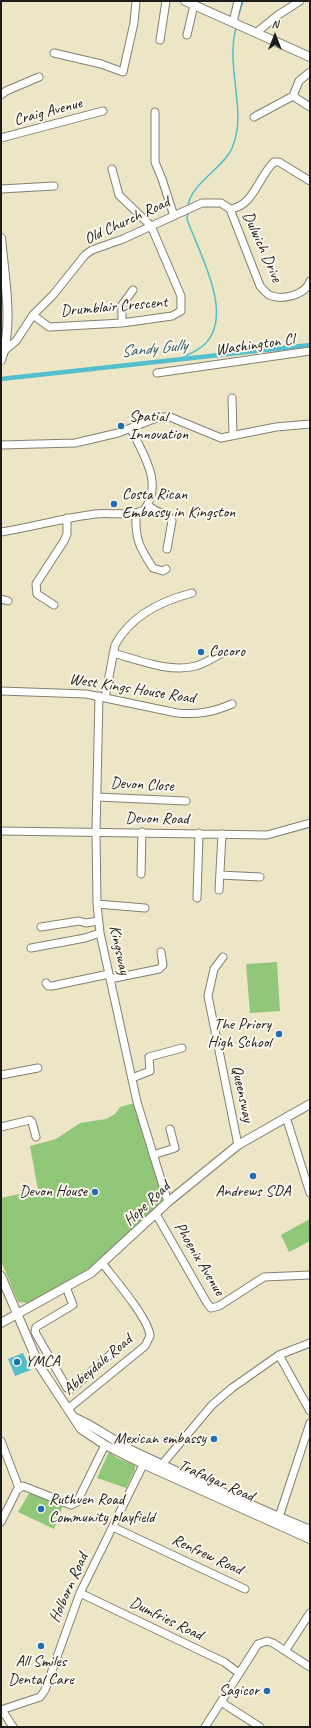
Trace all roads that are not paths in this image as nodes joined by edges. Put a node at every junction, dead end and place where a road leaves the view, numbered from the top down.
1 (136, 1) edge
2 (166, 1) edge
3 (185, 1) edge
4 (238, 1) edge
5 (300, 1) edge
6 (194, 5) junction
7 (233, 22) junction
8 (257, 32) junction
9 (187, 35) dead end
10 (160, 40) dead end
11 (54, 53) dead end
12 (310, 57) edge
13 (310, 72) edge
14 (40, 77) dead end
15 (1, 95) edge
16 (293, 96) junction
17 (310, 107) edge
18 (103, 111) dead end
19 (155, 112) dead end
20 (254, 117) dead end
21 (1, 138) edge
22 (112, 168) dead end
23 (310, 181) edge
24 (54, 186) dead end
25 (1, 189) edge
26 (230, 209) junction
27 (174, 216) junction
28 (151, 226) junction
29 (1, 238) edge
30 (2, 262) edge
31 (310, 281) edge
32 (133, 290) dead end
33 (33, 315) junction
34 (4, 320) edge
35 (122, 323) junction
36 (5, 350) junction
37 (310, 351) edge
38 (1, 360) edge
39 (157, 373) dead end
40 (232, 398) dead end
41 (310, 424) edge
42 (131, 429) junction
43 (233, 436) junction
44 (1, 445) edge
45 (148, 505) junction
46 (136, 513) junction
47 (67, 518) junction
48 (1, 532) edge
49 (167, 549) dead end
50 (166, 569) dead end
51 (192, 593) dead end
52 (54, 605) dead end
53 (113, 653) junction
54 (222, 653) dead end
55 (1, 691) edge
56 (102, 697) junction
57 (232, 704) dead end
58 (97, 797) junction
59 (186, 801) dead end
60 (310, 823) edge
61 (1, 831) edge
62 (96, 832) junction
63 (142, 832) junction
64 (199, 834) junction
65 (222, 834) junction
66 (142, 874) dead end
67 (220, 875) junction
68 (260, 876) dead end
69 (219, 890) dead end
70 (197, 898) dead end
71 (97, 904) junction
72 (145, 908) dead end
73 (98, 921) junction
74 (86, 923) junction
75 (41, 927) dead end
76 (100, 933) junction
77 (88, 936) junction
78 (31, 948) dead end
79 (162, 952) dead end
80 (223, 957) dead end
81 (110, 977) junction
82 (46, 983) dead end
83 (182, 1048) dead end
84 (38, 1068) dead end
85 (1, 1075) edge
86 (132, 1078) junction
87 (310, 1104) edge
88 (286, 1117) junction
89 (1, 1127) edge
90 (170, 1129) dead end
91 (36, 1137) dead end
92 (238, 1145) junction
93 (153, 1155) junction
94 (310, 1193) edge
95 (168, 1202) junction
96 (156, 1214) junction
97 (103, 1264) junction
98 (310, 1275) edge
99 (1, 1276) edge
100 (66, 1287) junction
101 (18, 1314) junction
102 (1, 1323) edge
103 (310, 1343) edge
104 (112, 1353) dead end
105 (279, 1355) junction
106 (69, 1408) junction
107 (310, 1411) edge
108 (75, 1418) junction
109 (310, 1423) edge
110 (1, 1441) edge
111 (105, 1445) junction
112 (145, 1460) junction
113 (159, 1467) junction
114 (19, 1488) junction
115 (279, 1517) junction
116 (1, 1522) edge
117 (113, 1527) junction
118 (310, 1530) edge
119 (310, 1539) edge
120 (245, 1589) dead end
121 (80, 1593) junction
122 (310, 1613) edge
123 (285, 1652) junction
124 (310, 1667) edge
125 (239, 1673) junction
126 (221, 1702) junction
127 (2, 1710) edge
128 (13, 1727) edge
129 (205, 1727) edge
130 (260, 1727) edge

1 - 11 street
2 - 10 street
3 - 6 main road
4 - 7 street
5 - 8 street
6 - 7 main road
6 - 9 street
7 - 8 main road
8 - 12 main road
13 - 16 street
14 - 15 street
16 - 17 street
16 - 20 street
18 - 21 street, Craig Avenue
19 - 27 street
22 - 28 street
23 - 26 street
24 - 25 street
26 - 27 street, Old Church Road
26 - 31 street, Dulwich Drive
27 - 28 street, Old Church Road
28 - 33 street, Old Church Road
28 - 35 street, Drumblair Crescent
29 - 30 main road
30 - 34 main road
32 - 35 street
33 - 35 street, Drumblair Crescent
33 - 36 street, Old Church Road
34 - 36 main road
36 - 38 main road
37 - 39 street, Washington Cl
40 - 43 street
41 - 43 street
42 - 43 street
42 - 44 street
42 - 45 street
45 - 46 street
45 - 49 street
46 - 47 street
46 - 50 street
47 - 48 street
47 - 52 street
51 - 53 street, Kingsway
53 - 54 street
53 - 56 street, Kingsway
55 - 56 street, West Kings House Road
56 - 57 street, West Kings House Road
56 - 58 street, Kingsway
58 - 59 street, Devon Close
58 - 62 street, Kingsway
60 - 65 street, Devon Road
61 - 62 street, Devon Road
62 - 63 street, Devon Road
62 - 71 street, Kingsway
63 - 64 street, Devon Road
63 - 66 street
64 - 65 street, Devon Road
64 - 70 street
65 - 67 street
67 - 68 street
67 - 69 street
71 - 72 street
71 - 73 street, Kingsway
73 - 74 street
73 - 76 street, Kingsway
74 - 75 street
74 - 77 street
76 - 77 street
76 - 81 street, Kingsway
77 - 78 street
79 - 81 street
80 - 92 street, Queensway
81 - 82 street
81 - 86 street, Kingsway
83 - 86 street
84 - 85 street
86 - 93 street, Kingsway
87 - 88 main road, Hope Road
88 - 92 main road, Hope Road
88 - 94 street
89 - 91 street
90 - 93 street
92 - 95 main road, Hope Road
93 - 95 street, Kingsway
95 - 96 main road, Hope Road
96 - 97 main road, Hope Road
96 - 98 street, Phoenix Avenue
97 - 100 main road, Hope Road
97 - 106 street, Abbeydale Road
99 - 101 main road, Trafalgar Road
100 - 101 main road, Hope Road
100 - 104 street
101 - 102 main road, Hope Road
101 - 106 main road, Trafalgar Road
103 - 105 street
105 - 107 street
105 - 113 street
106 - 108 main road, Trafalgar Road
108 - 111 main road, Trafalgar Road
108 - 112 main road, Trafalgar Road
109 - 115 street
110 - 114 street
111 - 112 main road, Trafalgar Road
111 - 114 street
112 - 113 main road, Trafalgar Road
112 - 117 street, Holborn Road
113 - 115 main road, Trafalgar Road
113 - 119 main road, Trafalgar Road
114 - 116 street
115 - 118 main road, Trafalgar Road
117 - 120 street, Renfrew Road
117 - 121 street, Holborn Road
121 - 125 street, Dumfries Road
121 - 127 street, Holborn Road
122 - 123 street
123 - 124 street
123 - 125 street
125 - 126 street
126 - 129 street
126 - 130 street
127 - 128 street

